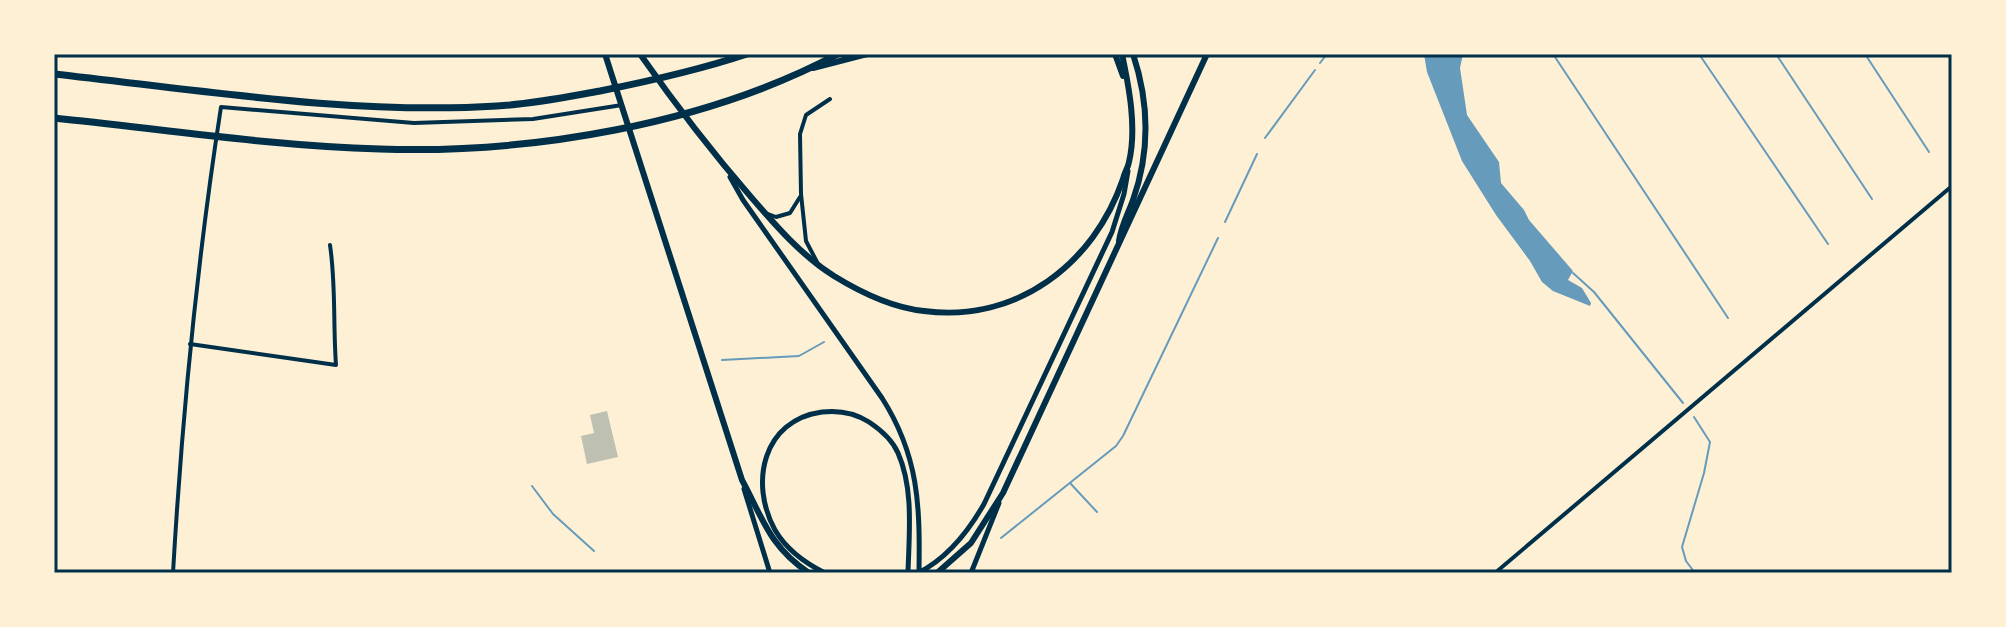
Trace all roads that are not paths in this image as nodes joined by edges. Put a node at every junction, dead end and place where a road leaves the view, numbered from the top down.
1 (605, 54) edge
2 (640, 54) edge
3 (747, 54) edge
4 (838, 54) edge
5 (867, 54) edge
6 (1115, 54) edge
7 (1122, 54) edge
8 (1133, 54) edge
9 (1207, 54) edge
10 (809, 69) junction
11 (54, 74) edge
12 (1126, 83) junction
13 (830, 99) dead end
14 (622, 105) junction
15 (54, 118) edge
16 (1129, 162) junction
17 (729, 174) junction
18 (1952, 186) edge
19 (801, 194) junction
20 (763, 211) junction
21 (330, 245) dead end
22 (1118, 249) junction
23 (819, 264) junction
24 (190, 344) junction
25 (742, 480) junction
26 (1003, 493) junction
27 (173, 573) edge
28 (770, 573) edge
29 (809, 573) edge
30 (825, 573) edge
31 (908, 573) edge
32 (918, 573) edge
33 (937, 573) edge
34 (971, 573) edge
35 (1495, 573) edge

1 - 14 main road
2 - 17 main road
3 - 11 highway
4 - 10 highway
5 - 10 main road
6 - 12 main road
7 - 12 main road
8 - 22 main road
9 - 22 main road
10 - 15 highway
12 - 16 main road
13 - 19 street
14 - 24 street
14 - 25 main road
16 - 23 main road
16 - 32 main road
17 - 20 main road
17 - 32 main road
18 - 35 street
19 - 20 street
19 - 23 street
20 - 23 main road
21 - 24 street
22 - 26 main road
24 - 27 street
25 - 28 main road
25 - 29 main road
26 - 33 main road
26 - 34 main road
30 - 31 main road

